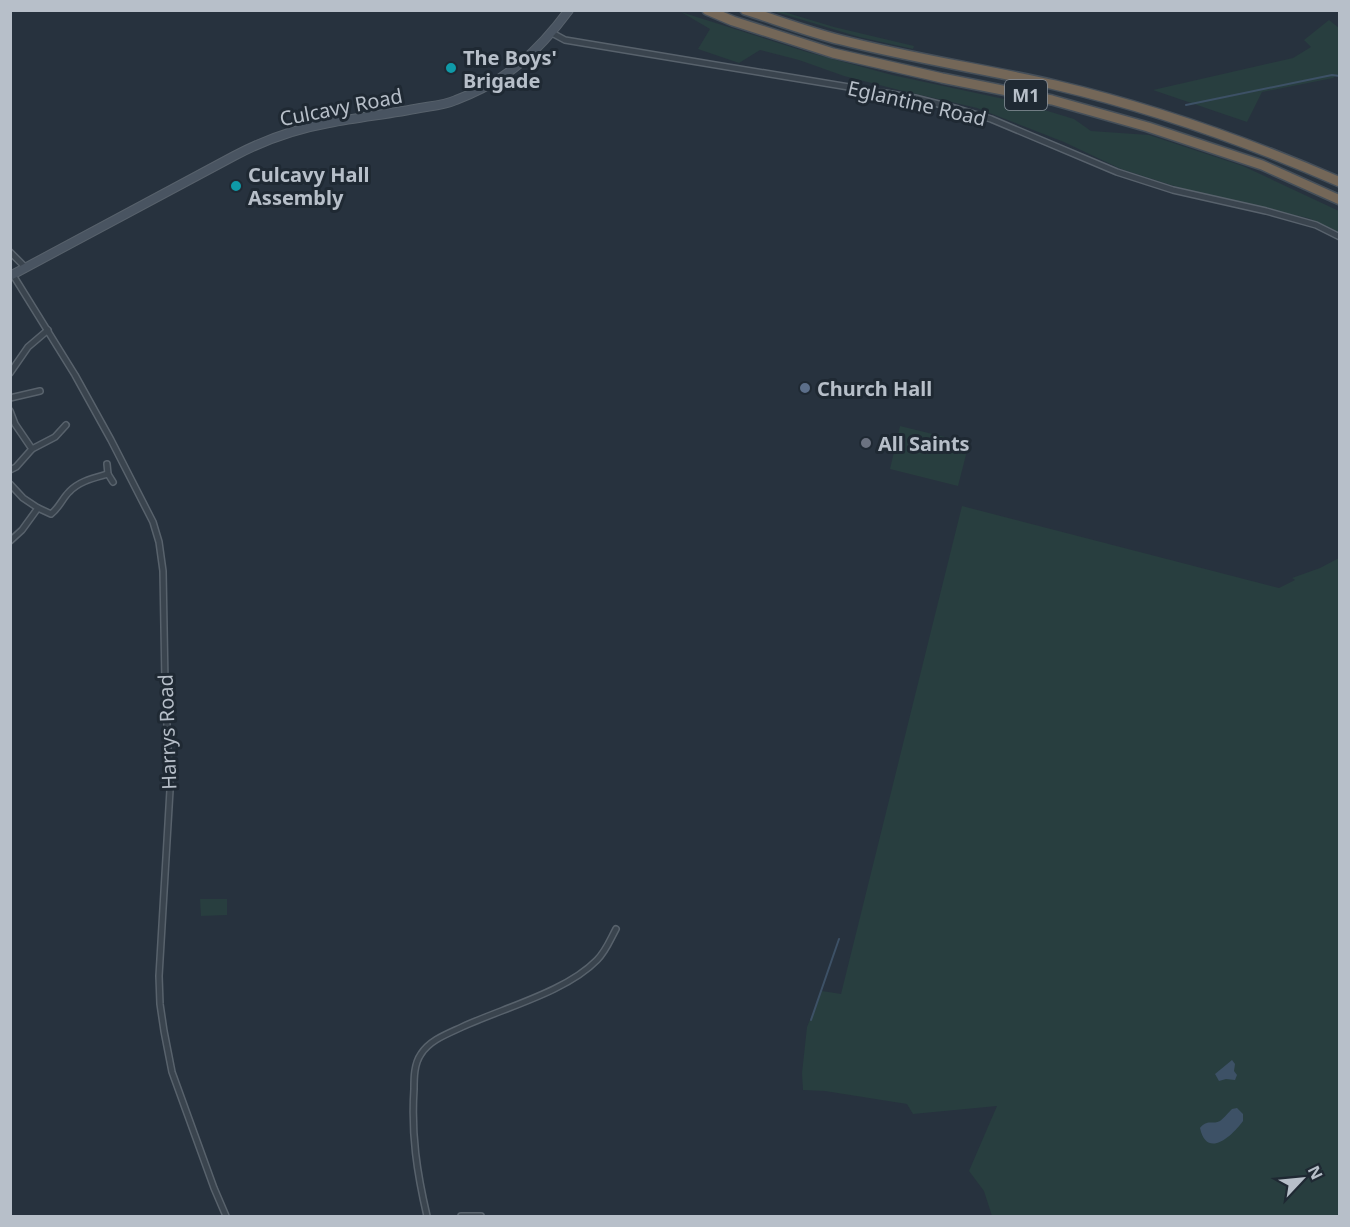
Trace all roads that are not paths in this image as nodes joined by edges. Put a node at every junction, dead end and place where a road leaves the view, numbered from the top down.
1 (569, 10) edge
2 (707, 10) edge
3 (745, 10) edge
4 (552, 33) junction
5 (1340, 182) edge
6 (1340, 200) edge
7 (1340, 237) edge
8 (10, 252) edge
9 (24, 269) junction
10 (12, 276) edge
11 (48, 330) junction
12 (11, 370) edge
13 (40, 391) dead end
14 (10, 398) edge
15 (10, 411) edge
16 (66, 425) dead end
17 (32, 449) junction
18 (107, 464) dead end
19 (10, 470) edge
20 (108, 474) junction
21 (113, 482) dead end
22 (10, 484) edge
23 (38, 508) junction
24 (10, 541) edge
25 (616, 929) dead end
26 (226, 1216) edge
27 (427, 1216) edge
28 (461, 1216) edge
29 (482, 1216) edge

1 - 4 street, Culcavy Road
2 - 6 highway, M1
3 - 5 highway, M1
4 - 7 street, Eglantine Road
4 - 9 street, Culcavy Road
8 - 9 street
9 - 10 street, Culcavy Road
10 - 11 street, Harrys Road
11 - 12 street
11 - 26 street, Harrys Road
13 - 14 street
15 - 17 street
16 - 17 street
17 - 19 street
18 - 20 street
20 - 21 street
20 - 23 street
22 - 23 street
23 - 24 street
25 - 27 street
28 - 29 street

